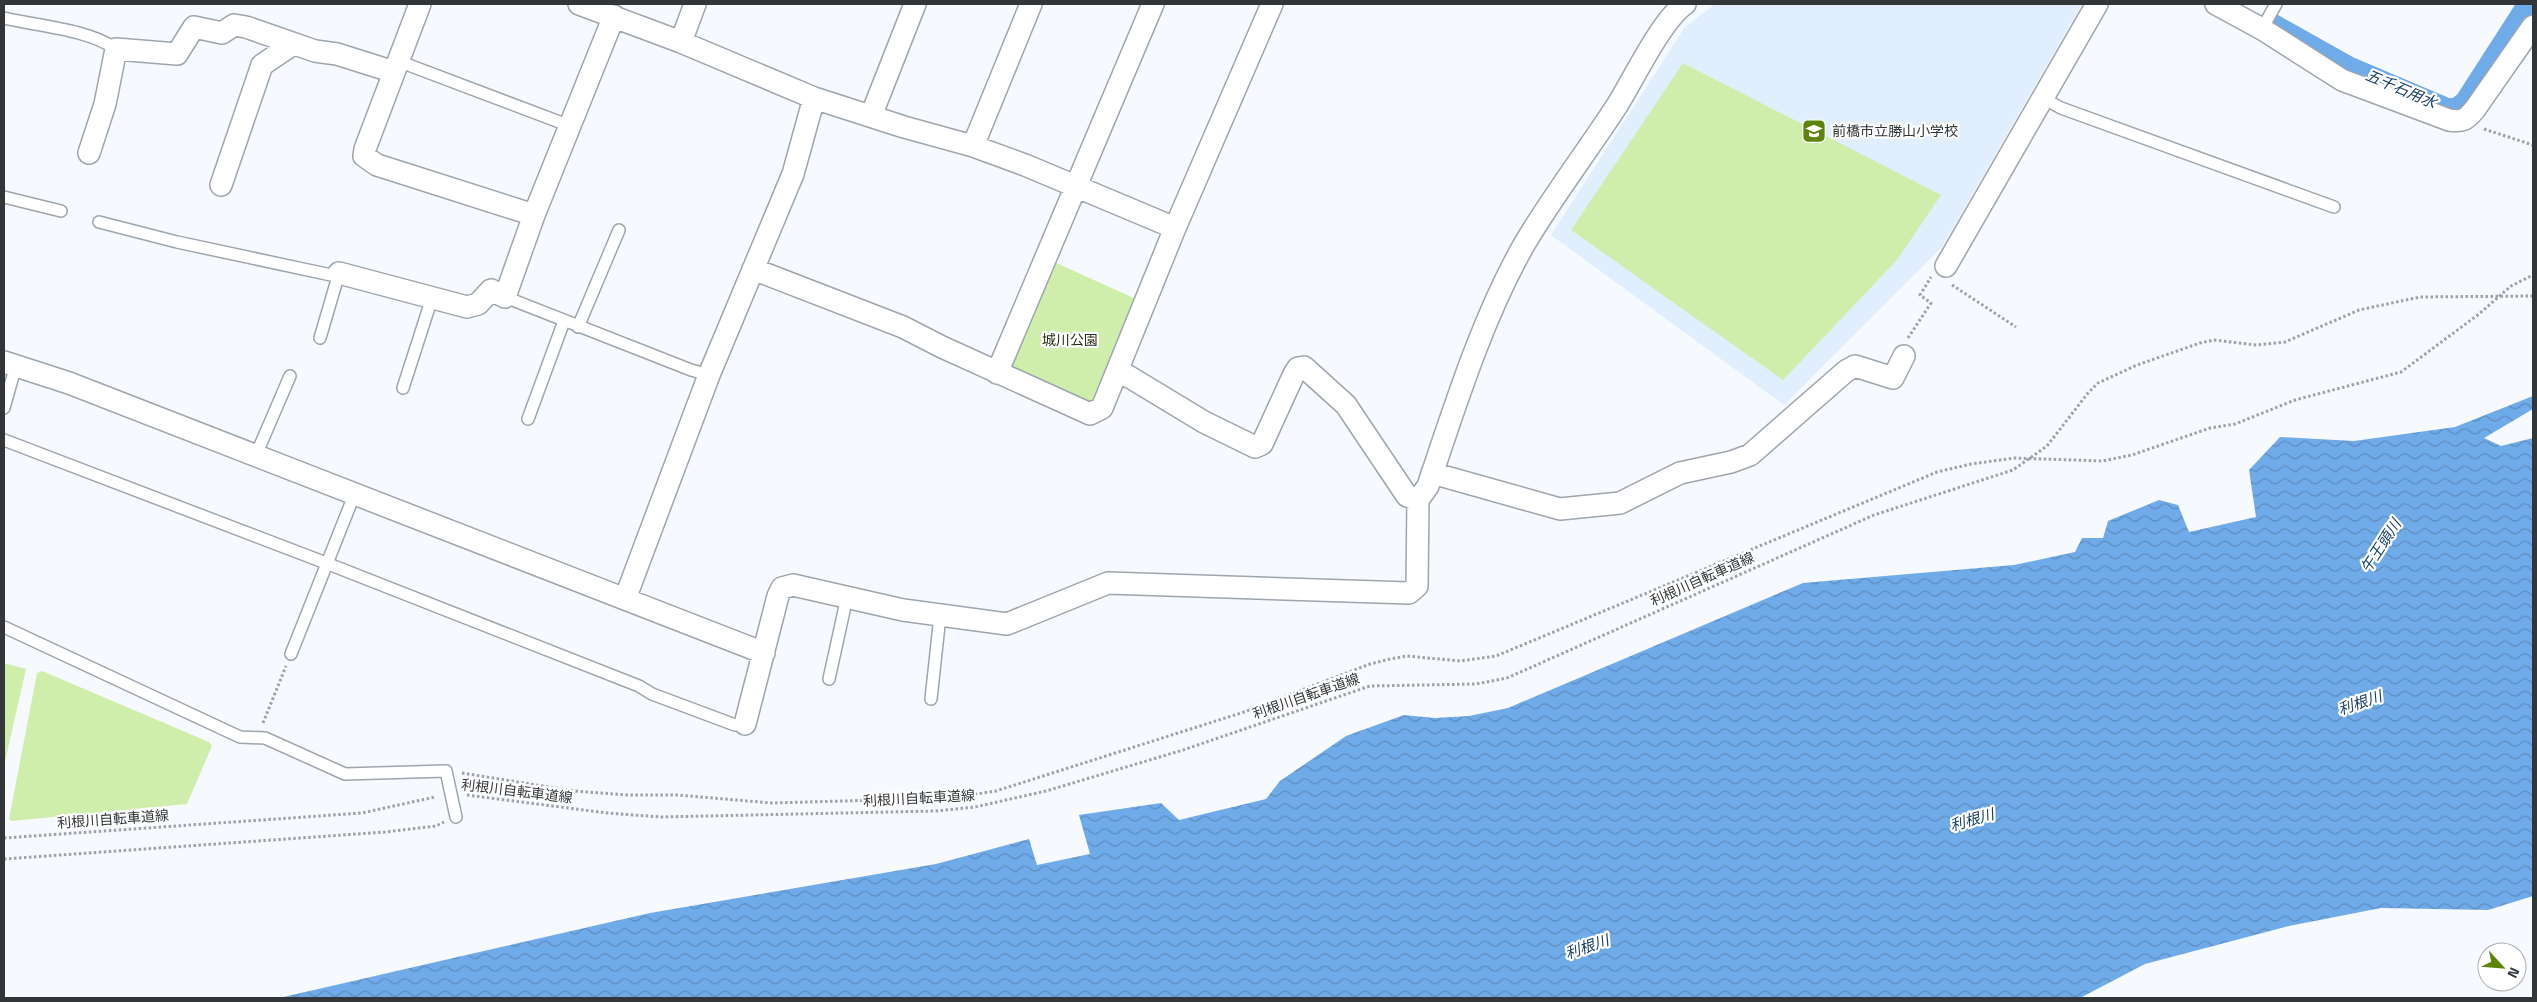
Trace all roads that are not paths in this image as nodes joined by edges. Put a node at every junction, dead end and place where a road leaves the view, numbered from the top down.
1 (420, 4) edge
2 (695, 4) edge
3 (915, 4) edge
4 (1031, 4) edge
5 (1153, 4) edge
6 (1272, 4) edge
7 (2097, 4) edge
8 (2216, 4) edge
9 (2276, 4) edge
10 (584, 5) edge
11 (1682, 5) edge
12 (614, 16) junction
13 (4, 18) edge
14 (2533, 26) edge
15 (2262, 29) junction
16 (680, 42) junction
17 (293, 44) junction
18 (116, 49) junction
19 (396, 66) junction
20 (814, 98) junction
21 (2043, 98) junction
22 (871, 116) junction
23 (570, 126) junction
24 (972, 146) junction
25 (89, 153) dead end
26 (221, 185) dead end
27 (1076, 186) junction
28 (4, 197) edge
29 (2334, 207) dead end
30 (61, 211) dead end
31 (534, 215) junction
32 (98, 222) dead end
33 (1175, 228) junction
34 (619, 230) dead end
35 (1946, 266) road end
36 (753, 269) junction
37 (339, 272) junction
38 (505, 297) junction
39 (432, 298) junction
40 (564, 321) junction
41 (578, 327) junction
42 (320, 338) dead end
43 (1904, 356) road end
44 (10, 364) edge
45 (1118, 370) junction
46 (997, 373) junction
47 (709, 375) junction
48 (290, 376) dead end
49 (403, 388) dead end
50 (4, 408) edge
51 (528, 419) dead end
52 (4, 440) edge
53 (256, 455) junction
54 (1432, 473) junction
55 (354, 493) junction
56 (1418, 500) junction
57 (326, 563) junction
58 (847, 597) junction
59 (625, 599) junction
60 (940, 616) junction
61 (4, 627) edge
62 (764, 653) junction
63 (291, 654) road end
64 (829, 679) dead end
65 (931, 699) dead end
66 (745, 724) joint
67 (456, 817) road end

1 - 19 street
2 - 16 street
3 - 22 street
4 - 24 street
5 - 27 street
6 - 33 street
7 - 21 street
8 - 15 street
9 - 15 lane
10 - 12 street
11 - 54 street
12 - 16 street
12 - 23 street
13 - 18 lane
14 - 15 street
16 - 20 street
17 - 18 street
17 - 19 street
17 - 26 street
18 - 25 street
19 - 23 lane
19 - 31 street
20 - 22 street
20 - 36 street
21 - 29 lane
21 - 35 street
22 - 24 street
23 - 31 street
24 - 27 street
27 - 33 street
27 - 46 street
28 - 30 lane
31 - 38 street
32 - 37 lane
33 - 45 street
34 - 41 lane
36 - 46 street
36 - 47 street
37 - 39 street
37 - 42 lane
38 - 39 street
38 - 40 lane
39 - 49 lane
40 - 41 lane
40 - 51 lane
41 - 47 lane
43 - 54 street
44 - 50 lane
44 - 53 street
45 - 46 street
45 - 56 street
47 - 59 street
48 - 53 lane
52 - 57 lane
53 - 55 street
54 - 56 street
55 - 57 lane
55 - 59 street
56 - 60 street
57 - 63 lane
57 - 66 lane
58 - 60 street
58 - 62 street
58 - 64 lane
59 - 62 street
60 - 65 lane
61 - 67 lane
62 - 66 street

